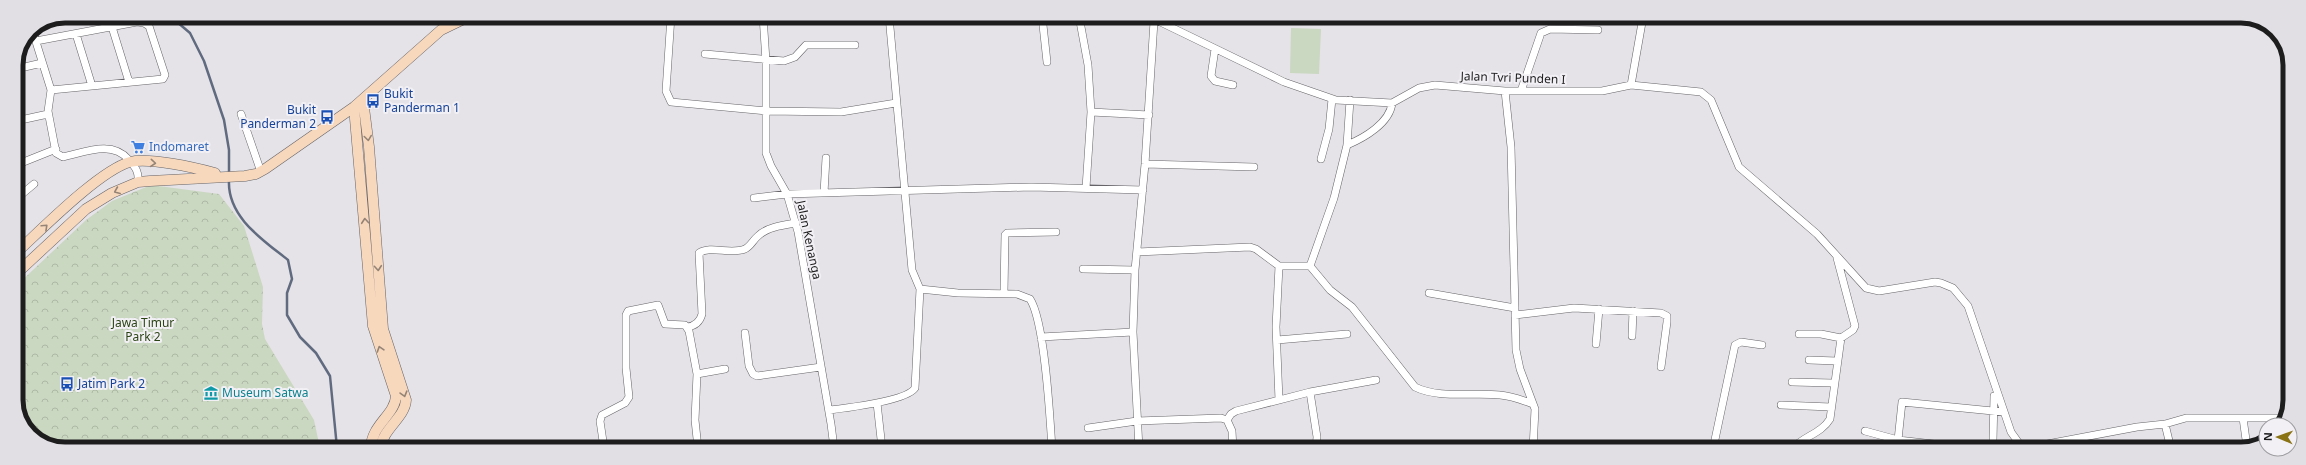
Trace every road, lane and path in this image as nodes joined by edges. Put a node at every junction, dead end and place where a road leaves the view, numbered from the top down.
1 (132, 23) edge
2 (142, 23) edge
3 (454, 23) edge
4 (671, 23) edge
5 (763, 23) edge
6 (890, 23) edge
7 (1043, 23) edge
8 (1080, 23) edge
9 (1154, 23) edge
10 (1158, 23) edge
11 (1642, 23) edge
12 (112, 27) junction
13 (1598, 30) dead end
14 (76, 34) junction
15 (34, 36) edge
16 (36, 41) junction
17 (855, 45) dead end
18 (1215, 49) junction
19 (705, 54) dead end
20 (766, 61) junction
21 (1047, 62) dead end
22 (42, 63) junction
23 (23, 67) edge
24 (129, 82) junction
25 (1233, 85) dead end
26 (92, 86) junction
27 (1631, 86) junction
28 (51, 90) junction
29 (1505, 91) junction
30 (1521, 91) junction
31 (1332, 99) junction
32 (363, 100) junction
33 (1350, 100) junction
34 (896, 103) junction
35 (1392, 103) junction
36 (354, 107) junction
37 (766, 111) junction
38 (1091, 112) junction
39 (48, 114) junction
40 (241, 114) dead end
41 (1149, 115) junction
42 (23, 119) edge
43 (1347, 145) junction
44 (56, 149) junction
45 (826, 158) dead end
46 (1321, 159) dead end
47 (23, 162) edge
48 (131, 162) junction
49 (1146, 164) junction
50 (1254, 167) dead end
51 (261, 172) junction
52 (228, 176) junction
53 (138, 182) junction
54 (34, 184) dead end
55 (1086, 188) junction
56 (1143, 190) junction
57 (905, 192) junction
58 (23, 193) edge
59 (824, 193) junction
60 (787, 194) junction
61 (754, 198) dead end
62 (796, 223) junction
63 (1056, 232) dead end
64 (23, 247) edge
65 (1137, 252) junction
66 (1836, 256) junction
67 (1279, 266) junction
68 (1310, 266) junction
69 (23, 268) edge
70 (1083, 269) dead end
71 (1135, 270) junction
72 (920, 290) junction
73 (1004, 293) junction
74 (1429, 293) dead end
75 (1599, 309) junction
76 (1515, 311) junction
77 (1633, 311) junction
78 (687, 328) junction
79 (379, 331) junction
80 (1133, 332) junction
81 (745, 333) dead end
82 (1347, 334) dead end
83 (1799, 334) dead end
84 (1632, 336) dead end
85 (1041, 337) junction
86 (1841, 338) junction
87 (1277, 340) junction
88 (1596, 344) dead end
89 (1762, 345) dead end
90 (1809, 360) dead end
91 (1837, 361) junction
92 (821, 367) junction
93 (1661, 368) dead end
94 (725, 370) dead end
95 (697, 374) junction
96 (1376, 380) dead end
97 (1792, 382) dead end
98 (1833, 384) junction
99 (1310, 392) junction
100 (1994, 396) dead end
101 (1279, 400) junction
102 (877, 403) junction
103 (1533, 404) junction
104 (1781, 405) dead end
105 (1831, 407) junction
106 (829, 410) junction
107 (1994, 411) junction
108 (2004, 412) junction
109 (2243, 418) junction
110 (2258, 418) edge
111 (1227, 420) junction
112 (1137, 421) junction
113 (2165, 424) junction
114 (1088, 428) dead end
115 (1865, 431) dead end
116 (1898, 440) junction
117 (2246, 441) edge
118 (371, 442) edge
119 (381, 442) edge
120 (603, 442) edge
121 (697, 442) edge
122 (833, 442) edge
123 (881, 442) edge
124 (1051, 442) edge
125 (1139, 442) edge
126 (1233, 442) edge
127 (1317, 442) edge
128 (1533, 442) edge
129 (1714, 442) edge
130 (1800, 442) edge
131 (1916, 442) edge
132 (1992, 442) edge
133 (2017, 442) edge
134 (2058, 442) edge
135 (2169, 442) edge

1 - 12 street
2 - 24 street
3 - 32 main road
4 - 37 street
5 - 20 street, Jalan Kenanga
6 - 34 street
7 - 21 street
8 - 38 street
9 - 41 street
10 - 18 street
11 - 27 street
12 - 14 street
12 - 24 street
13 - 30 street
14 - 16 street
14 - 26 street
15 - 16 street
16 - 22 street
17 - 20 street
18 - 25 street
18 - 31 street
19 - 20 street
20 - 37 street, Jalan Kenanga
22 - 23 street
22 - 28 street
24 - 26 street
26 - 28 street
27 - 30 street, Jalan Tvri Punden I
27 - 66 street, Jalan Tvri Punden I
28 - 39 street
29 - 30 street, Jalan Tvri Punden I
29 - 35 street, Jalan Tvri Punden I
29 - 76 street
31 - 33 street
31 - 46 street
32 - 36 main road
32 -> 79 main road
33 - 35 street
33 - 43 street
34 - 37 street
34 - 57 street
35 - 43 street
36 - 51 main road
79 -> 36 main road
37 - 60 street, Jalan Kenanga
38 - 41 street
38 - 55 street
39 - 42 street
39 - 44 street
40 - 51 street
41 - 49 street
43 - 68 street
44 - 47 street
44 - 48 street
45 - 59 street
48 -> 52 main road
48 - 53 street
64 -> 48 main road
49 - 50 street
49 - 56 street
51 - 52 main road
52 - 53 main road
53 -> 69 main road
54 - 58 street
55 - 56 street
55 - 57 street
56 - 65 street
57 - 59 street
57 - 72 street
59 - 60 street
60 - 61 street
60 - 62 street, Jalan Kenanga
62 - 78 street
62 - 92 street, Jalan Kenanga
63 - 73 street
65 - 67 street
65 - 71 street
66 - 86 street
66 - 108 street
67 - 68 street
67 - 87 street
68 - 103 street
70 - 71 street
71 - 80 street
72 - 73 street
72 - 102 street
73 - 85 street
74 - 76 street
75 - 76 street
75 - 77 street
75 - 88 street
76 - 103 street
77 - 84 street
77 - 93 street
78 - 95 street
78 - 120 street
118 -> 79 main road
79 -> 119 main road
80 - 85 street
80 - 112 street
81 - 92 street
82 - 87 street
83 - 86 street
85 - 124 street
86 - 91 street
87 - 101 street
89 - 129 street
90 - 91 street
91 - 98 street
92 - 106 street, Jalan Kenanga
94 - 95 street
95 - 121 street
96 - 99 street
97 - 98 street
98 - 105 street
99 - 101 street
99 - 127 street
100 - 107 street
101 - 111 street
102 - 106 street
102 - 123 street
103 - 128 street
104 - 105 street
105 - 130 street
106 - 122 street, Jalan Kenanga
107 - 108 street
107 - 116 street
107 - 132 street
108 - 133 street
109 - 110 street
109 - 113 street
109 - 117 street
111 - 112 street
111 - 126 street
112 - 114 street
112 - 125 street
113 - 134 street
113 - 135 street
115 - 116 street
116 - 131 street

